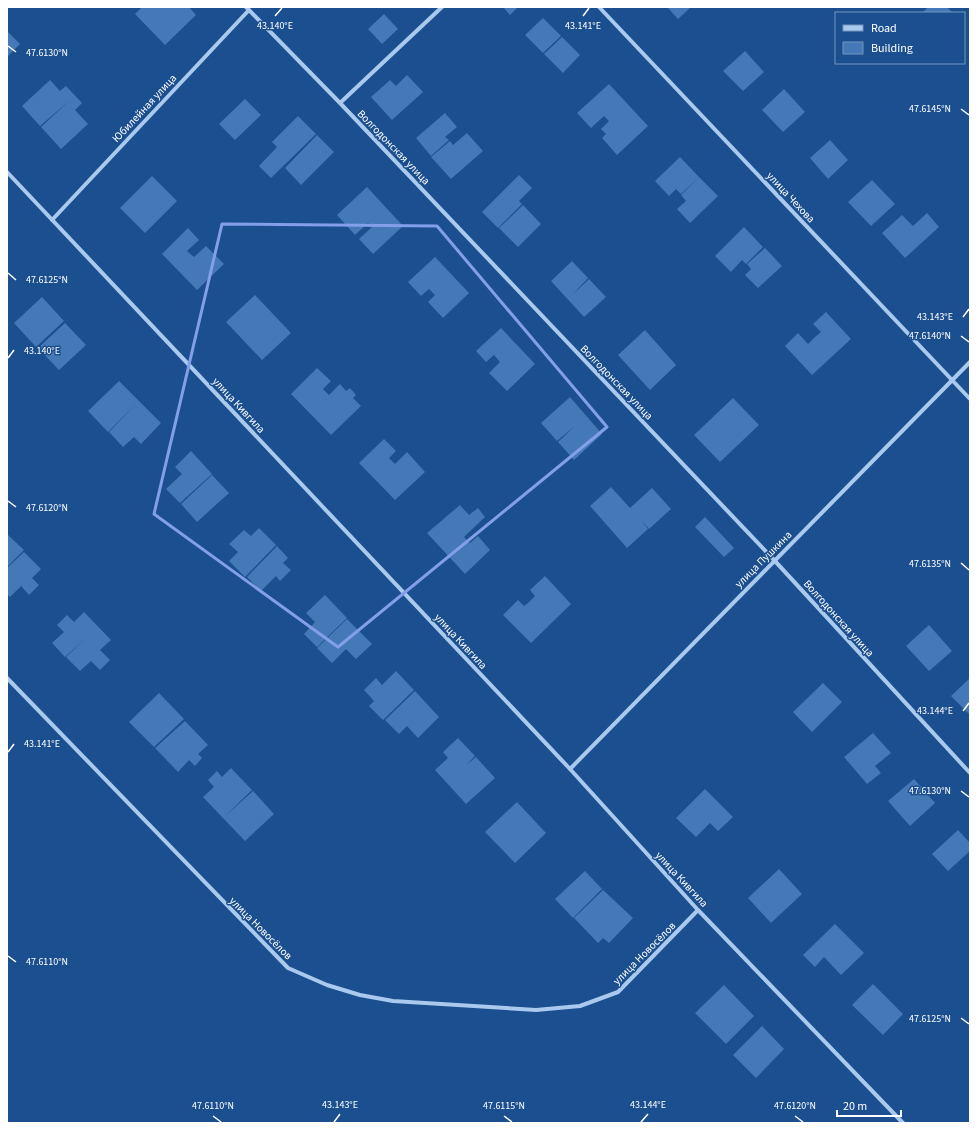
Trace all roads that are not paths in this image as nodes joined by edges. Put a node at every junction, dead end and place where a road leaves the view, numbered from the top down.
1 (442, 7) edge
2 (599, 7) edge
3 (248, 8) edge
4 (340, 103) junction
5 (7, 172) edge
6 (52, 220) junction
7 (970, 362) edge
8 (952, 381) junction
9 (970, 399) edge
10 (774, 560) junction
11 (7, 678) edge
12 (570, 769) junction
13 (970, 773) edge
14 (698, 910) junction
15 (902, 1123) edge

1 - 4 street
2 - 8 street, улица Чехова
3 - 4 street, Волгодонская улица
3 - 6 street, Юбилейная улица
4 - 10 street, Волгодонская улица
5 - 6 street, улица Кивгила
6 - 12 street, улица Кивгила
7 - 8 street, улица Пушкина
8 - 9 street, улица Чехова
8 - 10 street, улица Пушкина
10 - 12 street, улица Пушкина
10 - 13 street, Волгодонская улица
11 - 14 street, улица Новосёлов
12 - 14 street, улица Кивгила
14 - 15 street, улица Кивгила

